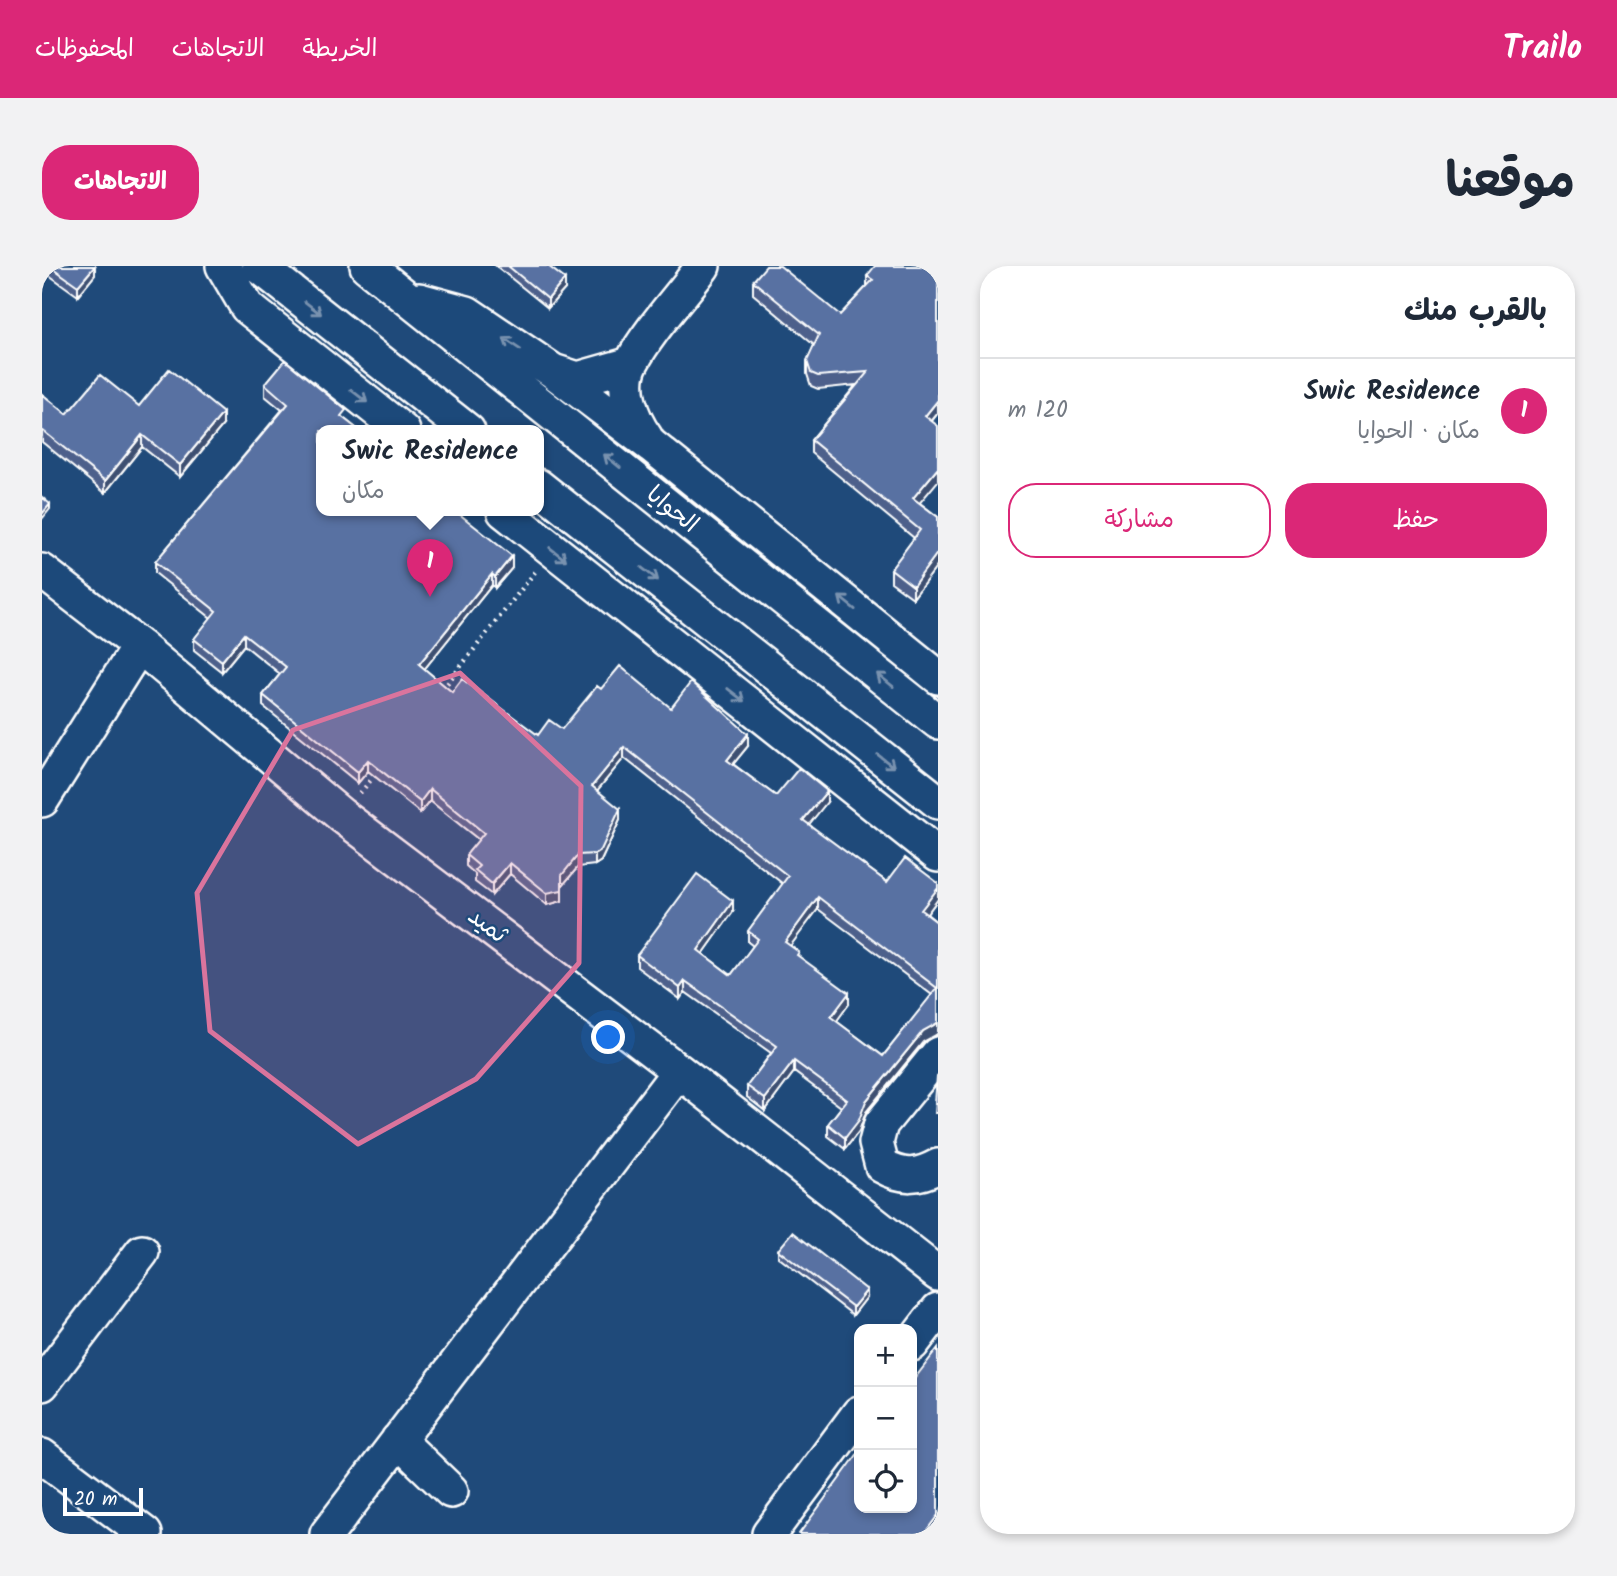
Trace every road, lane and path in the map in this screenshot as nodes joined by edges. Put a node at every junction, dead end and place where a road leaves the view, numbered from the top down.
1 (223, 266) edge
2 (260, 266) edge
3 (367, 266) edge
4 (703, 266) edge
5 (406, 296) junction
6 (631, 364) junction
7 (553, 371) junction
8 (394, 425) edge
9 (460, 425) edge
10 (652, 446) junction
11 (544, 491) edge
12 (510, 516) edge
13 (554, 551) junction
14 (42, 571) edge
15 (139, 646) junction
16 (938, 677) edge
17 (439, 694) edge
18 (938, 723) edge
19 (380, 769) edge
20 (42, 800) edge
21 (938, 802) edge
22 (341, 815) junction
23 (938, 855) edge
24 (938, 1054) edge
25 (679, 1071) junction
26 (938, 1166) edge
27 (142, 1252) dead end
28 (938, 1274) edge
29 (938, 1310) edge
30 (917, 1337) edge
31 (42, 1384) edge
32 (854, 1420) edge
33 (398, 1440) junction
34 (42, 1456) edge
35 (451, 1491) dead end
36 (145, 1534) edge
37 (327, 1534) edge
38 (769, 1534) edge

1 -> 8 street
2 -> 9 street
3 - 5 street, الحوايا
4 - 6 street
7 -> 5 street, الحوايا
18 -> 5 street, الحوايا
6 - 7 street
6 - 10 street
7 - 10 street, الحوايا
16 -> 10 street, الحوايا
11 -> 21 street
12 - 13 street
13 - 17 path
13 -> 23 street
14 - 15 street, ثميد
15 - 20 street
15 - 22 street, ثميد
19 - 22 path
22 - 25 street, ثميد
24 - 26 street
25 - 28 street, ثميد
25 - 33 street
27 - 31 street
29 - 30 street
32 - 38 street
33 - 35 street
33 - 37 street
34 - 36 street

